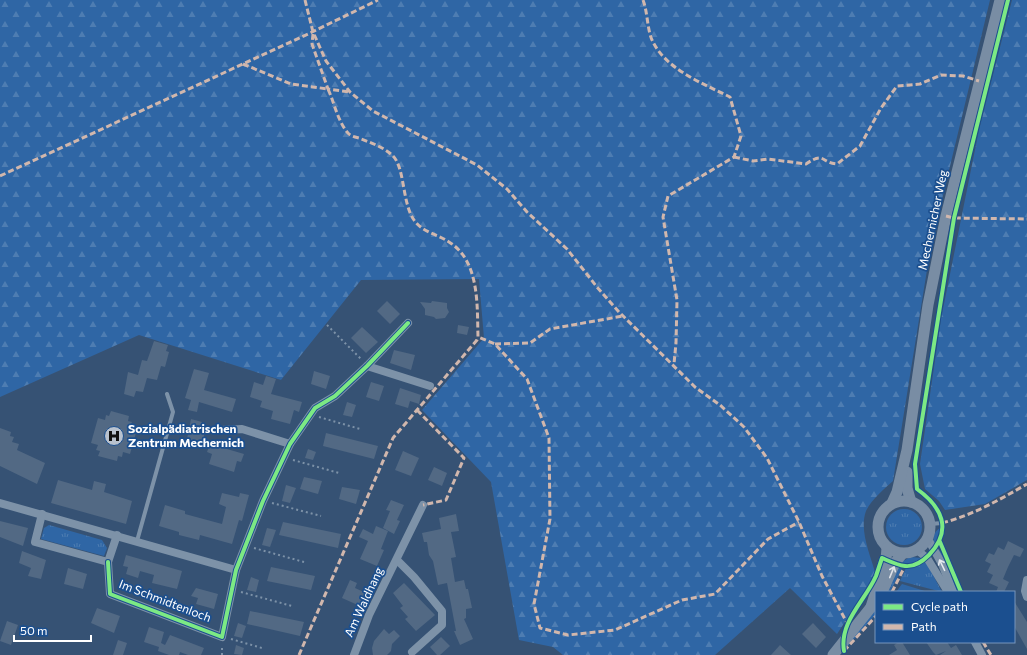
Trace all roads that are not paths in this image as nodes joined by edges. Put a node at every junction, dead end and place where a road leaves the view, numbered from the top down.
1 (1000, 0) edge
2 (408, 323) dead end
3 (367, 366) junction
4 (430, 386) dead end
5 (167, 394) dead end
6 (222, 430) dead end
7 (290, 444) junction
8 (907, 450) junction
9 (911, 502) junction
10 (0, 503) edge
11 (892, 504) junction
12 (423, 505) dead end
13 (42, 514) junction
14 (942, 523) dead end
15 (930, 524) junction
16 (117, 535) junction
17 (928, 539) junction
18 (137, 541) junction
19 (887, 548) junction
20 (917, 550) junction
21 (902, 554) junction
22 (397, 560) junction
23 (108, 562) junction
24 (236, 570) junction
25 (1027, 580) edge
26 (877, 591) edge
27 (882, 591) edge
28 (947, 591) edge
29 (953, 591) edge
30 (1027, 597) edge
31 (873, 606) edge
32 (976, 643) edge
33 (412, 652) dead end
34 (354, 655) edge
35 (833, 655) edge
36 (982, 655) edge

1 - 8 street, Mechernicher Weg
2 - 3 street, Im Schmidtenloch
3 - 4 street
3 - 7 street, Im Schmidtenloch
5 - 18 lane
6 - 7 street
7 - 24 street, Im Schmidtenloch
8 - 9 street, Mechernicher Weg
8 - 11 street, Mechernicher Weg
9 - 11 street
9 - 15 street
10 - 13 street
11 - 19 street
12 - 22 street, Am Waldhang
13 - 16 street
13 - 23 street
14 - 15 lane
15 - 17 street
16 - 18 street
16 - 23 street, Im Schmidtenloch
17 - 20 street
29 -> 17 street
18 - 24 street
19 - 21 street
19 - 26 street
20 - 21 street
20 - 28 street
27 -> 21 street
22 - 33 street, Am Waldhang
22 - 34 street, Am Waldhang
23 - 24 street, Im Schmidtenloch
25 - 30 street
31 - 35 street
32 - 36 street

